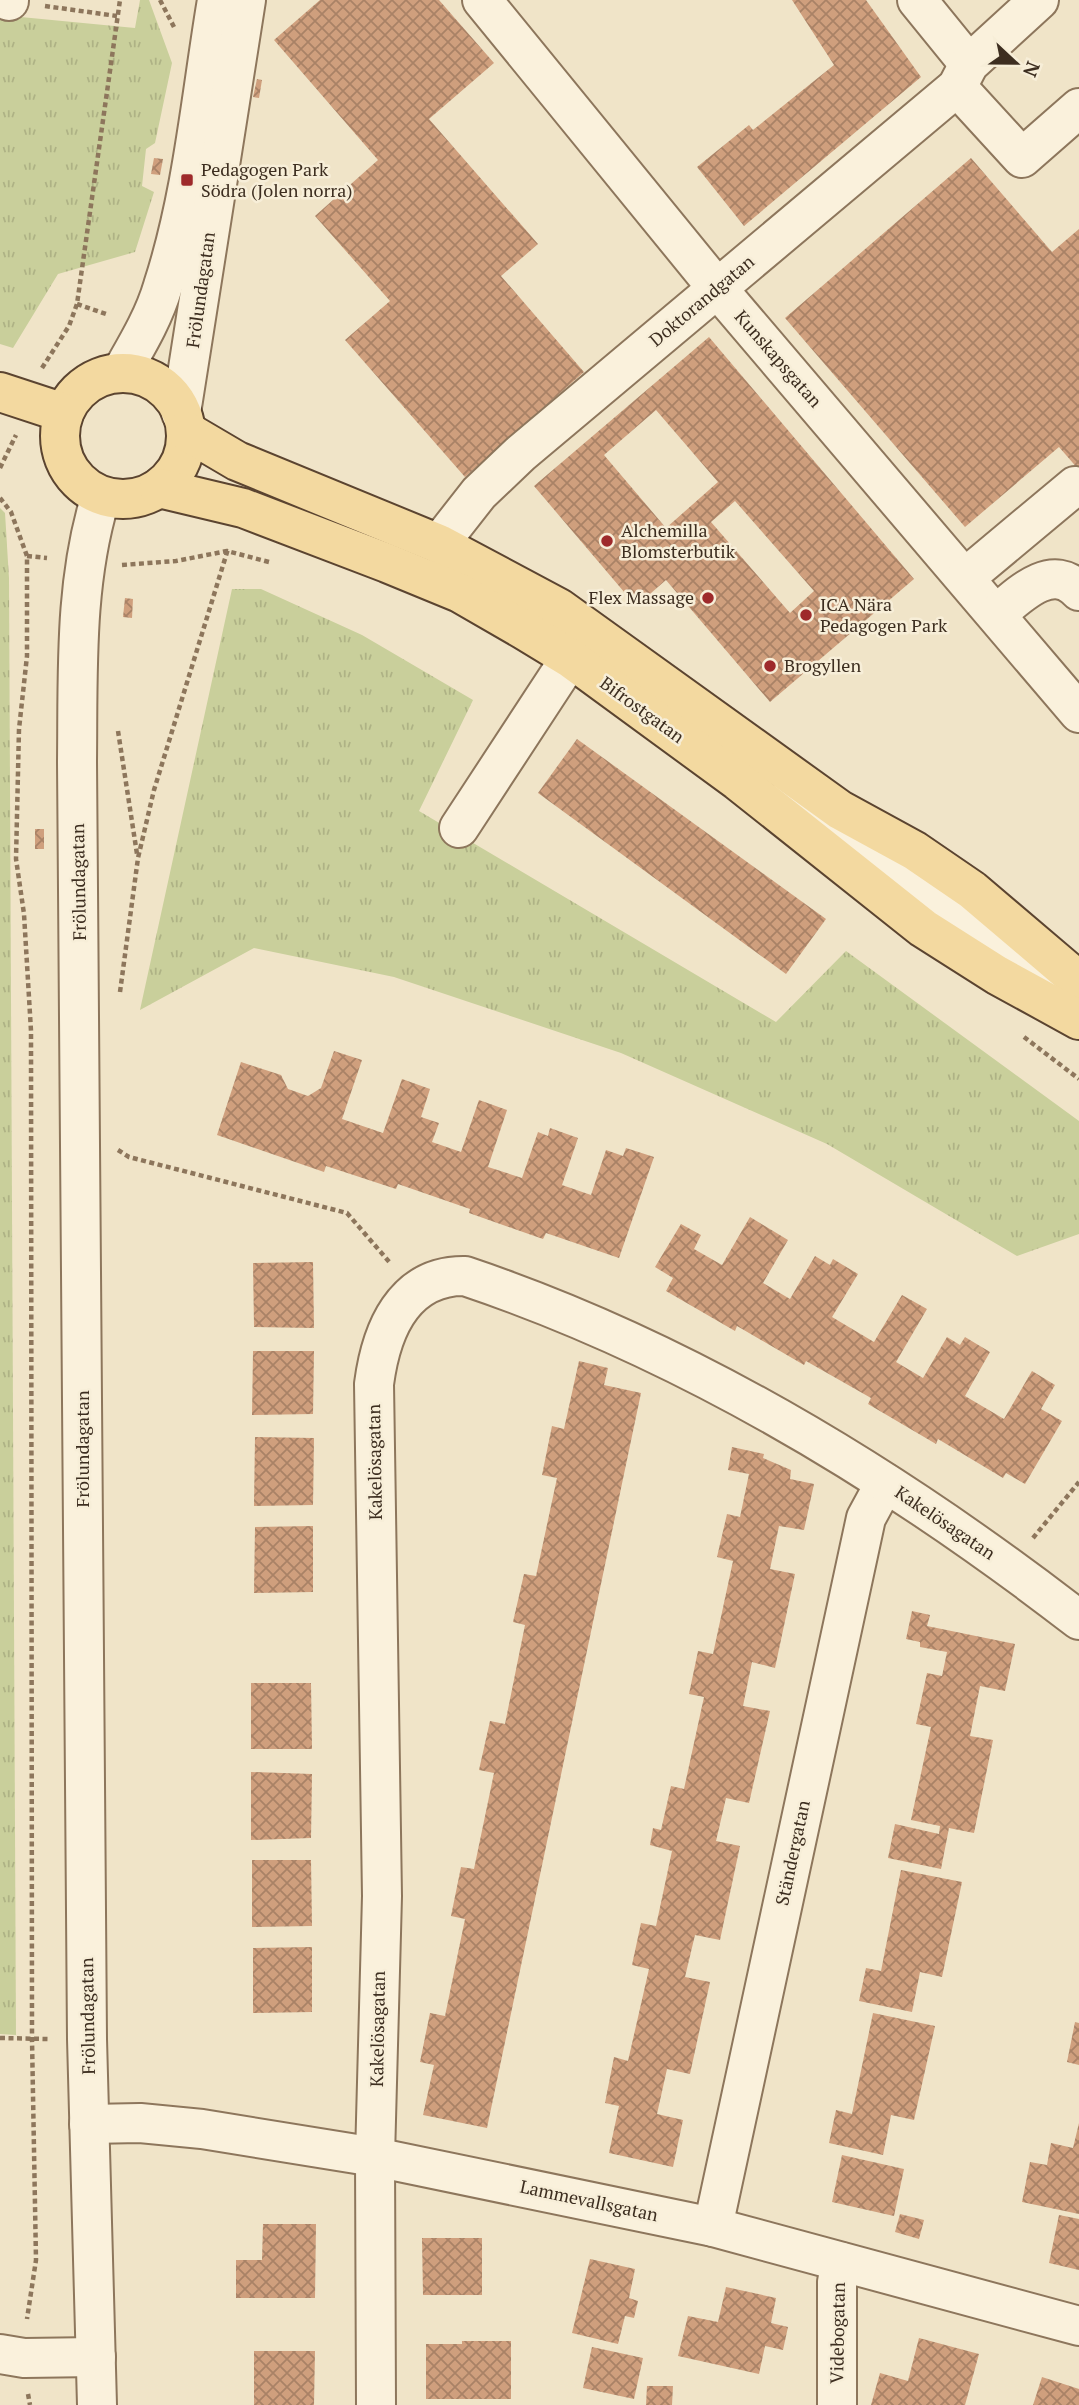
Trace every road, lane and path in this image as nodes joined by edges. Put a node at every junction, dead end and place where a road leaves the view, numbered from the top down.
1 (9, 0) edge
2 (120, 0) edge
3 (217, 0) edge
4 (246, 0) edge
5 (482, 0) edge
6 (917, 0) edge
7 (1039, 0) edge
8 (117, 16) junction
9 (963, 75) junction
10 (1079, 108) edge
11 (717, 288) junction
12 (77, 304) junction
13 (145, 331) junction
14 (121, 373) junction
15 (31, 403) edge
16 (183, 422) junction
17 (0, 468) edge
18 (1075, 486) dead end
19 (159, 488) junction
20 (101, 496) junction
21 (0, 498) edge
22 (331, 500) junction
23 (439, 544) junction
24 (122, 565) dead end
25 (279, 565) dead end
26 (121, 576) dead end
27 (966, 577) junction
28 (1079, 591) edge
29 (997, 614) junction
30 (579, 644) junction
31 (1079, 713) edge
32 (117, 726) dead end
33 (459, 828) dead end
34 (138, 858) junction
35 (1073, 975) edge
36 (120, 996) dead end
37 (1079, 1020) edge
38 (1014, 1030) dead end
39 (1079, 1079) edge
40 (117, 1149) dead end
41 (414, 1291) junction
42 (1079, 1482) edge
43 (886, 1483) junction
44 (1010, 1566) junction
45 (1079, 1620) edge
46 (0, 2038) edge
47 (32, 2039) junction
48 (87, 2039) junction
49 (89, 2124) junction
50 (375, 2157) junction
51 (713, 2227) junction
52 (841, 2262) junction
53 (1079, 2326) edge
54 (12, 2356) edge
55 (96, 2357) junction
56 (30, 2405) edge
57 (97, 2405) edge
58 (376, 2405) edge
59 (837, 2405) edge

1 - 8 path
2 - 8 path
3 - 13 street, Frölundagatan
4 - 16 street, Frölundagatan
5 - 11 street, Kunskapsgatan
6 - 9 street
7 - 9 street, Doktorandgatan
8 - 12 path
9 - 10 street
9 - 11 street, Doktorandgatan
11 - 23 street, Doktorandgatan
11 - 27 street, Kunskapsgatan
12 - 13 path
12 - 15 path
13 - 14 street, Frölundagatan
14 - 15 main road
14 - 16 main road, Bifrostgatan
15 - 17 path
15 - 20 main road
16 - 19 main road
16 - 22 main road, Bifrostgatan
18 - 27 street
19 - 20 main road
19 - 30 main road, Bifrostgatan
20 - 48 street, Frölundagatan
21 - 47 path
22 - 23 main road, Bifrostgatan
22 - 30 street
23 - 30 main road, Bifrostgatan
24 - 26 path
25 - 34 path
27 - 29 street, Kunskapsgatan
28 - 29 street
29 - 31 street, Kunskapsgatan
30 - 33 street
30 - 35 main road, Bifrostgatan
30 - 37 main road, Bifrostgatan
32 - 34 path
34 - 36 path
38 - 39 path
40 - 41 path
41 - 43 street, Kakelösagatan
41 - 50 street, Kakelösagatan
42 - 44 path
43 - 44 street, Kakelösagatan
43 - 51 street, Ständergatan
44 - 45 street, Kakelösagatan
46 - 47 path
47 - 48 path
47 - 54 path
48 - 49 street, Frölundagatan
49 - 50 street, Lammevallsgatan
49 - 55 street, Frölundagatan
50 - 51 street, Lammevallsgatan
50 - 58 street, Kakelösagatan
51 - 52 street, Lammevallsgatan
52 - 53 street, Lammevallsgatan
52 - 59 street, Videbogatan
54 - 55 street
54 - 56 path
55 - 57 street, Frölundagatan

